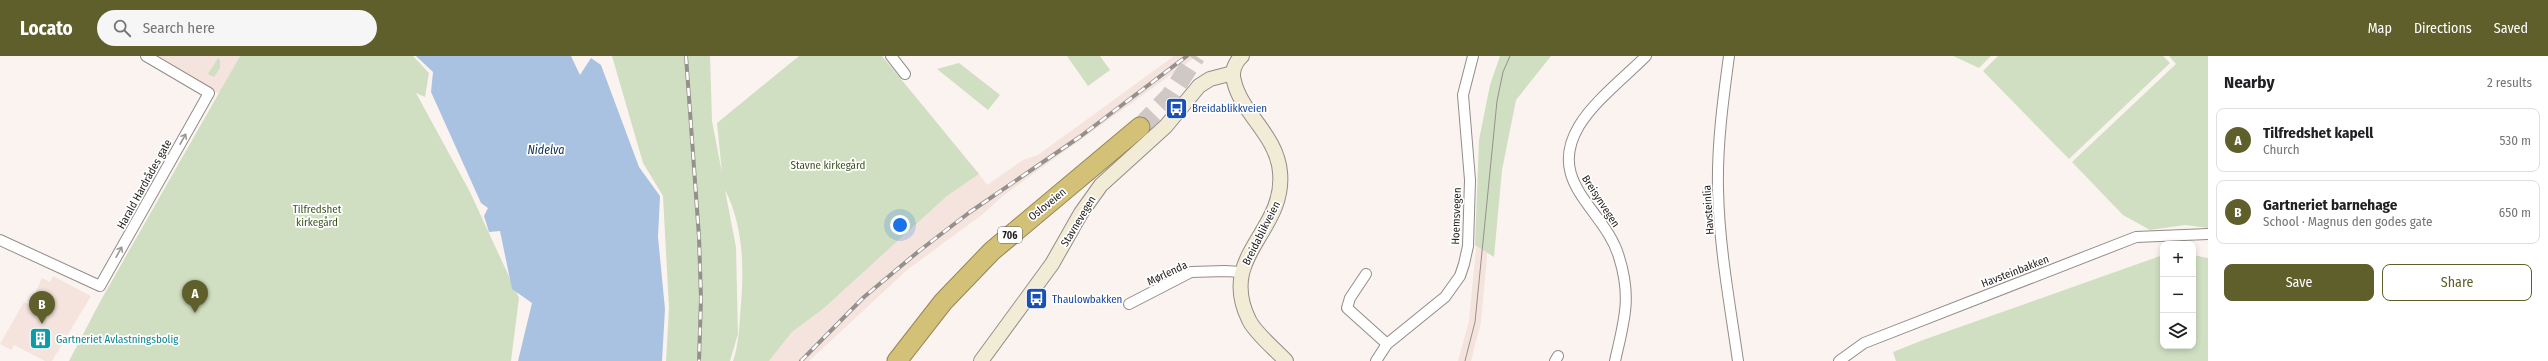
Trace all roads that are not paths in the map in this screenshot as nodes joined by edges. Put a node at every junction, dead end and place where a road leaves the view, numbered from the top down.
1 (146, 56) edge
2 (891, 56) edge
3 (1242, 56) edge
4 (1473, 56) edge
5 (1646, 56) edge
6 (1729, 56) edge
7 (1233, 73) junction
8 (905, 74) dead end
9 (1140, 127) tunnel mouth
10 (2208, 234) edge
11 (0, 240) edge
12 (1241, 272) junction
13 (1366, 274) dead end
14 (1129, 304) dead end
15 (1387, 344) junction
16 (897, 361) edge
17 (981, 361) edge
18 (1286, 361) edge
19 (1376, 361) edge
20 (1615, 361) edge
21 (1738, 361) edge
22 (1839, 361) edge

11 -> 1 street, Harald Hardrådes gate
2 - 8 street
3 - 7 street
4 - 15 street, Hoemsvegen
5 - 20 street, Breisynvegen
6 - 21 street, Havsteinlia
7 - 12 street, Breidablikveien
7 - 17 street, Stavnevegen
9 - 16 highway, Osloveien / 706
10 - 22 street, Havsteinbakken
12 - 14 street, Mørlenda
12 - 18 street, Breidablikveien
13 - 15 street
15 - 19 street, Hoemsvegen

